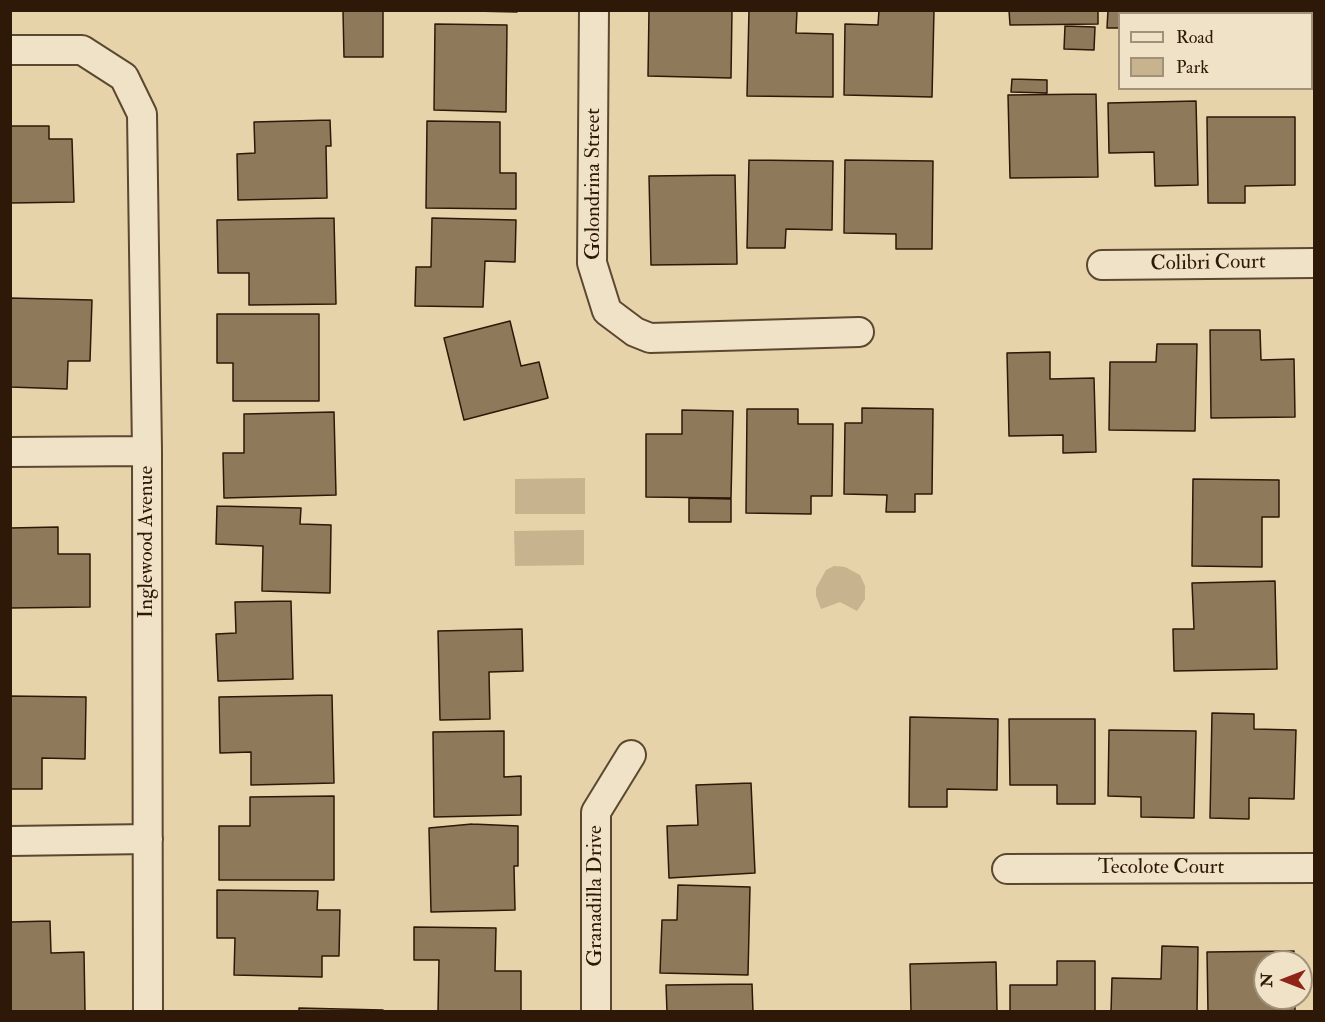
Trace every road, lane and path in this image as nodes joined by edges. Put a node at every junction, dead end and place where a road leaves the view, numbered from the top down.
1 (594, 10) edge
2 (10, 50) edge
3 (1314, 263) edge
4 (1102, 265) dead end
5 (859, 332) dead end
6 (147, 451) junction
7 (10, 452) edge
8 (631, 755) dead end
9 (147, 839) junction
10 (10, 841) edge
11 (1007, 868) dead end
12 (1314, 868) edge
13 (148, 1011) edge
14 (596, 1011) edge

1 - 5 street, Golondrina Street
2 - 6 street, Inglewood Avenue
3 - 4 street, Colibri Court
6 - 7 street
6 - 9 street, Inglewood Avenue
8 - 14 street, Granadilla Drive
9 - 10 street
9 - 13 street, Inglewood Avenue
11 - 12 street, Tecolote Court

